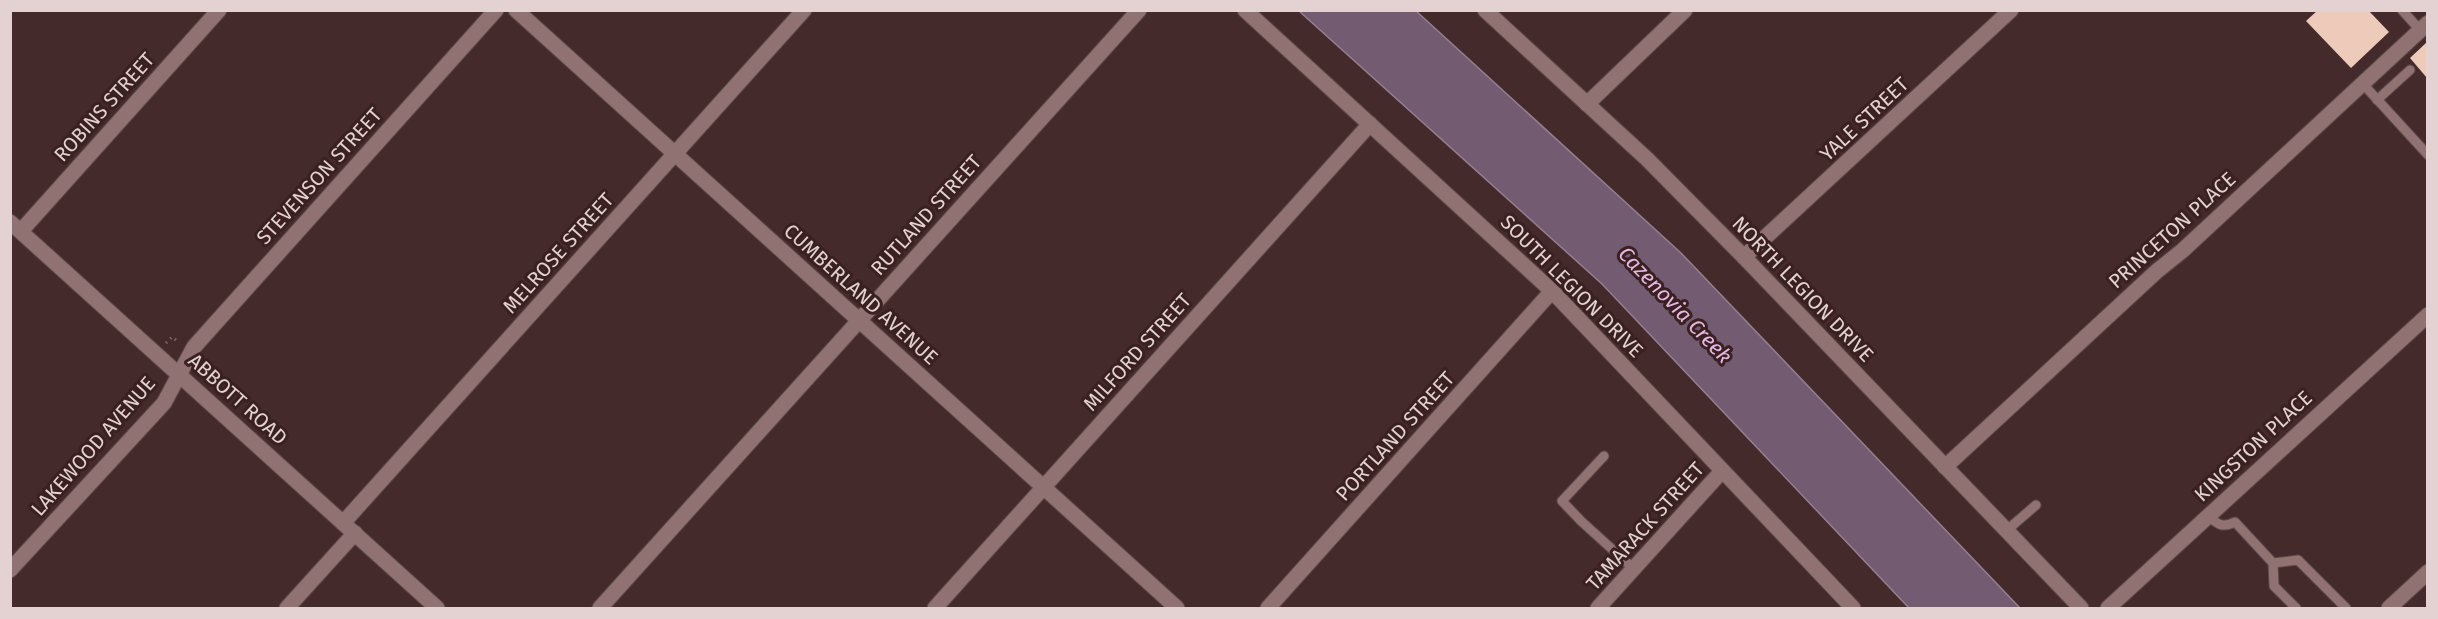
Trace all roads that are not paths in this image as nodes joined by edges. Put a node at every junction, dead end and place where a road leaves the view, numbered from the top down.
1 (219, 10) edge
2 (496, 10) edge
3 (516, 10) edge
4 (804, 10) edge
5 (1139, 10) edge
6 (1245, 10) edge
7 (1485, 10) edge
8 (1685, 10) edge
9 (2011, 10) edge
10 (2402, 10) edge
11 (2424, 26) edge
12 (2410, 70) dead end
13 (2362, 84) junction
14 (2378, 100) junction
15 (1587, 104) junction
16 (1370, 124) junction
17 (675, 154) junction
18 (2427, 155) edge
19 (16, 226) edge
20 (1744, 257) junction
21 (1552, 291) junction
22 (2427, 315) edge
23 (859, 321) junction
24 (180, 374) junction
25 (1604, 456) dead end
26 (1945, 468) junction
27 (1722, 471) junction
28 (1044, 488) junction
29 (2036, 505) dead end
30 (2208, 516) junction
31 (349, 528) junction
32 (2006, 531) junction
33 (2273, 562) junction
34 (1634, 569) junction
35 (10, 570) edge
36 (2427, 572) edge
37 (287, 609) edge
38 (437, 609) edge
39 (600, 609) edge
40 (935, 609) edge
41 (1177, 609) edge
42 (1268, 609) edge
43 (1598, 609) edge
44 (1853, 609) edge
45 (2081, 609) edge
46 (2108, 609) edge
47 (2296, 609) edge
48 (2346, 609) edge
49 (2389, 609) edge

1 - 19 street, ROBINS STREET
2 - 24 street, STEVENSON STREET
3 - 17 street, CUMBERLAND AVENUE
4 - 17 street, MELROSE STREET
5 - 23 street, RUTLAND STREET
6 - 16 street, SOUTH LEGION DRIVE
7 - 15 street, NORTH LEGION DRIVE
8 - 15 street
9 - 20 street, YALE STREET
10 - 11 lane
11 - 13 street, PRINCETON PLACE
12 - 14 lane
13 - 14 lane
13 - 26 street, PRINCETON PLACE
14 - 18 lane
15 - 20 street, NORTH LEGION DRIVE
16 - 21 street, SOUTH LEGION DRIVE
16 - 28 street, MILFORD STREET
17 - 23 street, CUMBERLAND AVENUE
17 - 31 street, MELROSE STREET
19 - 24 street, ABBOTT ROAD
20 - 26 street, NORTH LEGION DRIVE
21 - 27 street, SOUTH LEGION DRIVE
21 - 42 street, PORTLAND STREET
22 - 30 street, KINGSTON PLACE
23 - 28 street, CUMBERLAND AVENUE
23 - 39 street, RUTLAND STREET
24 - 31 street, ABBOTT ROAD
24 - 35 street, LAKEWOOD AVENUE
25 - 34 lane
26 - 32 street, NORTH LEGION DRIVE
27 - 34 street, TAMARACK STREET
27 - 44 street, SOUTH LEGION DRIVE
28 - 40 street, MILFORD STREET
28 - 41 street, CUMBERLAND AVENUE
29 - 32 lane
30 - 33 lane
30 - 46 street, KINGSTON PLACE
31 - 37 street, MELROSE STREET
31 - 38 street, ABBOTT ROAD
32 - 45 street, NORTH LEGION DRIVE
33 - 47 lane
33 - 48 lane
34 - 43 street, TAMARACK STREET
36 - 49 street

